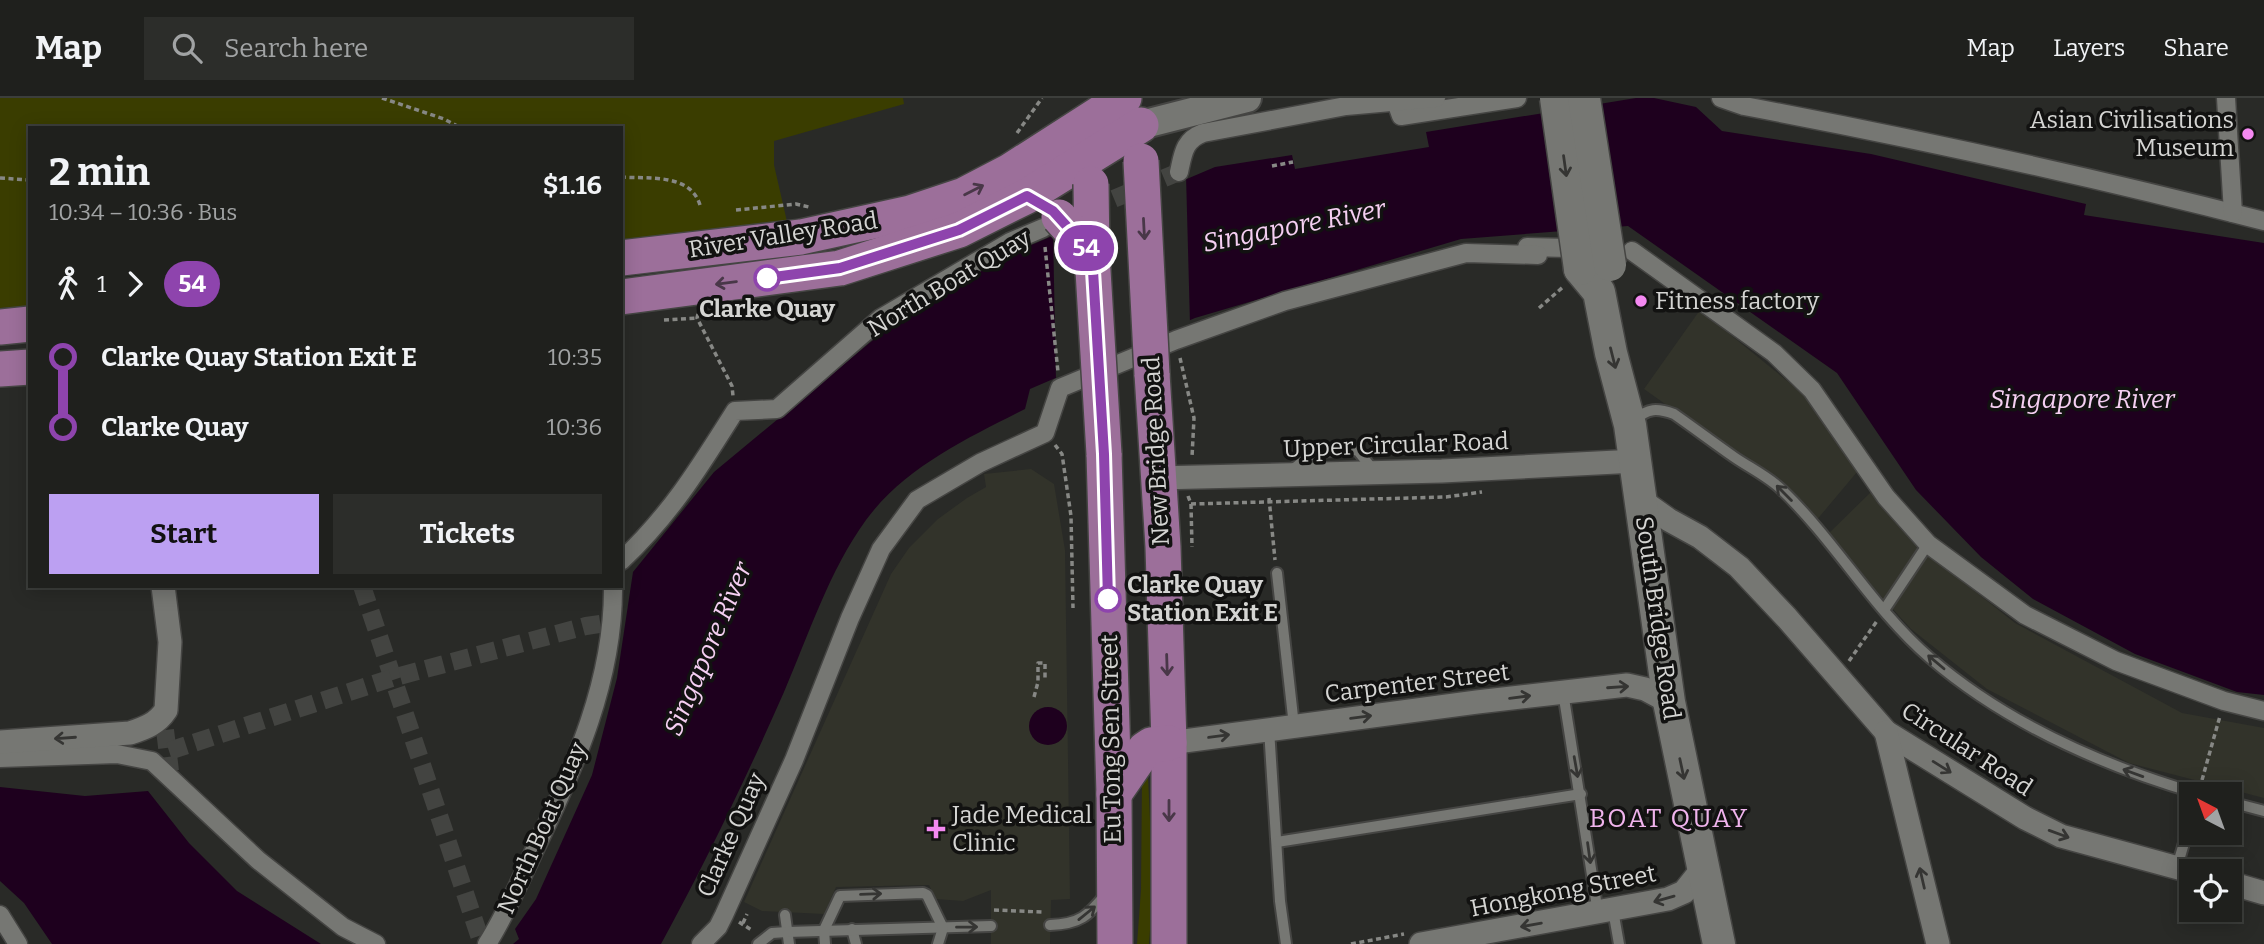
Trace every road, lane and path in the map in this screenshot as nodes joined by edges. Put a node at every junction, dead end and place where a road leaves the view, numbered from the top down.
1 (383, 98) edge
2 (1042, 98) edge
3 (1436, 98) edge
4 (1517, 98) edge
5 (1556, 98) edge
6 (1584, 98) edge
7 (1721, 98) edge
8 (2226, 98) edge
9 (1239, 99) edge
10 (1396, 102) junction
11 (1743, 102) edge
12 (1135, 107) edge
13 (1091, 109) edge
14 (457, 126) edge
15 (1014, 136) dead end
16 (1293, 162) dead end
17 (1272, 166) dead end
18 (1092, 170) junction
19 (1179, 172) dead end
20 (623, 177) edge
21 (0, 178) edge
22 (28, 180) edge
23 (1027, 196) junction
24 (699, 205) dead end
25 (810, 207) dead end
26 (736, 211) dead end
27 (2233, 213) junction
28 (2264, 221) edge
29 (1051, 222) junction
30 (1466, 253) junction
31 (1092, 254) junction
32 (1538, 255) dead end
33 (623, 258) edge
34 (1598, 265) junction
35 (1558, 292) dead end
36 (623, 297) edge
37 (1539, 308) dead end
38 (699, 312) dead end
39 (28, 324) edge
40 (0, 327) edge
41 (1175, 340) junction
42 (28, 367) edge
43 (0, 369) edge
44 (1060, 388) junction
45 (735, 411) junction
46 (1630, 425) junction
47 (1045, 433) junction
48 (1636, 461) junction
49 (1170, 478) junction
50 (1446, 497) dead end
51 (1641, 500) junction
52 (1191, 504) junction
53 (1271, 517) dead end
54 (1700, 537) junction
55 (1928, 544) junction
56 (1192, 547) dead end
57 (623, 559) edge
58 (1649, 568) junction
59 (1276, 573) joint
60 (163, 588) edge
61 (613, 588) edge
62 (1073, 608) dead end
63 (1884, 610) junction
64 (1838, 677) junction
65 (1045, 681) dead end
66 (1563, 692) junction
67 (1034, 697) dead end
68 (2224, 701) junction
69 (1669, 702) junction
70 (2264, 711) edge
71 (1294, 726) junction
72 (1269, 729) junction
73 (1886, 733) junction
74 (0, 742) edge
75 (1169, 743) junction
76 (0, 758) edge
77 (2201, 782) edge
78 (2179, 788) edge
79 (1114, 794) junction
80 (1581, 794) junction
81 (2242, 805) edge
82 (2264, 811) edge
83 (1276, 842) junction
84 (2179, 867) edge
85 (1703, 868) junction
86 (1114, 885) junction
87 (2242, 887) edge
88 (2264, 893) edge
89 (1606, 911) junction
90 (747, 914) dead end
91 (0, 915) edge
92 (785, 915) dead end
93 (743, 923) dead end
94 (1050, 925) dead end
95 (991, 926) dead end
96 (943, 928) junction
97 (852, 929) junction
98 (824, 930) junction
99 (787, 932) junction
100 (18, 944) edge
101 (376, 944) edge
102 (487, 944) edge
103 (701, 944) edge
104 (758, 944) edge
105 (789, 944) edge
106 (825, 944) edge
107 (856, 944) edge
108 (938, 944) edge
109 (1115, 944) edge
110 (1169, 944) edge
111 (1286, 944) edge
112 (1421, 944) edge
113 (1619, 944) edge
114 (1719, 944) edge
115 (1938, 944) edge

1 - 14 path
2 - 15 path
3 - 10 street
4 - 10 street
5 -> 34 main road, bridge
6 - 34 main road, bridge
7 - 11 street
8 - 27 street
9 - 12 street
10 - 19 street
11 - 27 street
12 - 13 main road, River Valley Road
12 - 18 main road, River Valley Road
12 -> 49 main road, New Bridge Road, bridge
13 - 18 main road, Eu Tong Sen Street
33 -> 13 main road, River Valley Road
16 - 17 path
18 - 23 main road, River Valley Road
18 - 31 main road, Eu Tong Sen Street, bridge
20 - 24 path
21 - 22 path
23 - 29 main road
23 -> 36 main road, River Valley Road
25 - 26 path
27 - 28 street
29 - 31 main road, bridge
29 - 44 path
29 - 45 street, North Boat Quay
30 - 32 street
30 - 34 street
30 - 41 street
31 - 79 main road, Eu Tong Sen Street, bridge
34 -> 46 main road, South Bridge Road
34 - 55 street
35 - 37 path
38 - 45 path
39 - 40 main road
41 - 44 street
41 - 49 path
42 - 43 main road
44 - 47 street
45 - 57 street
46 - 48 main road, South Bridge Road
63 -> 46 lane
47 - 62 path
47 - 103 street, Clarke Quay
48 - 49 street, Upper Circular Road
48 - 51 main road, South Bridge Road
49 - 52 path
49 -> 75 main road, New Bridge Road
50 - 52 path
51 - 54 street, Circular Road
51 - 58 main road, South Bridge Road
52 - 56 path
53 - 59 path
54 - 58 street
54 - 64 street, Circular Road
55 - 63 lane
55 - 68 street
58 - 69 main road, South Bridge Road
59 - 71 lane
60 -> 74 street
61 - 102 street, North Boat Quay
63 - 64 path
78 -> 63 lane
64 - 73 street, Circular Road
65 - 67 path
66 -> 69 street, Carpenter Street
71 -> 66 street, Carpenter Street
66 -> 80 lane
68 - 70 street
68 - 77 path
69 -> 85 main road, South Bridge Road
71 - 72 street, Carpenter Street
75 -> 72 street, Carpenter Street
72 - 83 lane
73 -> 84 street, Circular Road
115 -> 73 street
75 - 79 main road
75 -> 110 main road, New Bridge Road
76 - 101 street
79 - 86 main road, Eu Tong Sen Street
80 - 83 lane
80 -> 89 lane
81 - 82 lane
83 - 111 lane
85 -> 89 street, Hongkong Street
85 - 114 main road, South Bridge Road
94 -> 86 lane
86 - 109 main road, Eu Tong Sen Street
87 - 88 street
89 -> 112 street, Hongkong Street
89 - 113 lane
90 - 93 path
91 - 100 street
92 - 99 lane
96 -> 95 lane
96 - 97 lane
98 -> 96 lane
96 - 108 lane
97 - 98 lane
97 - 107 lane
98 - 99 lane
98 - 106 lane
99 - 104 lane
99 - 105 lane

